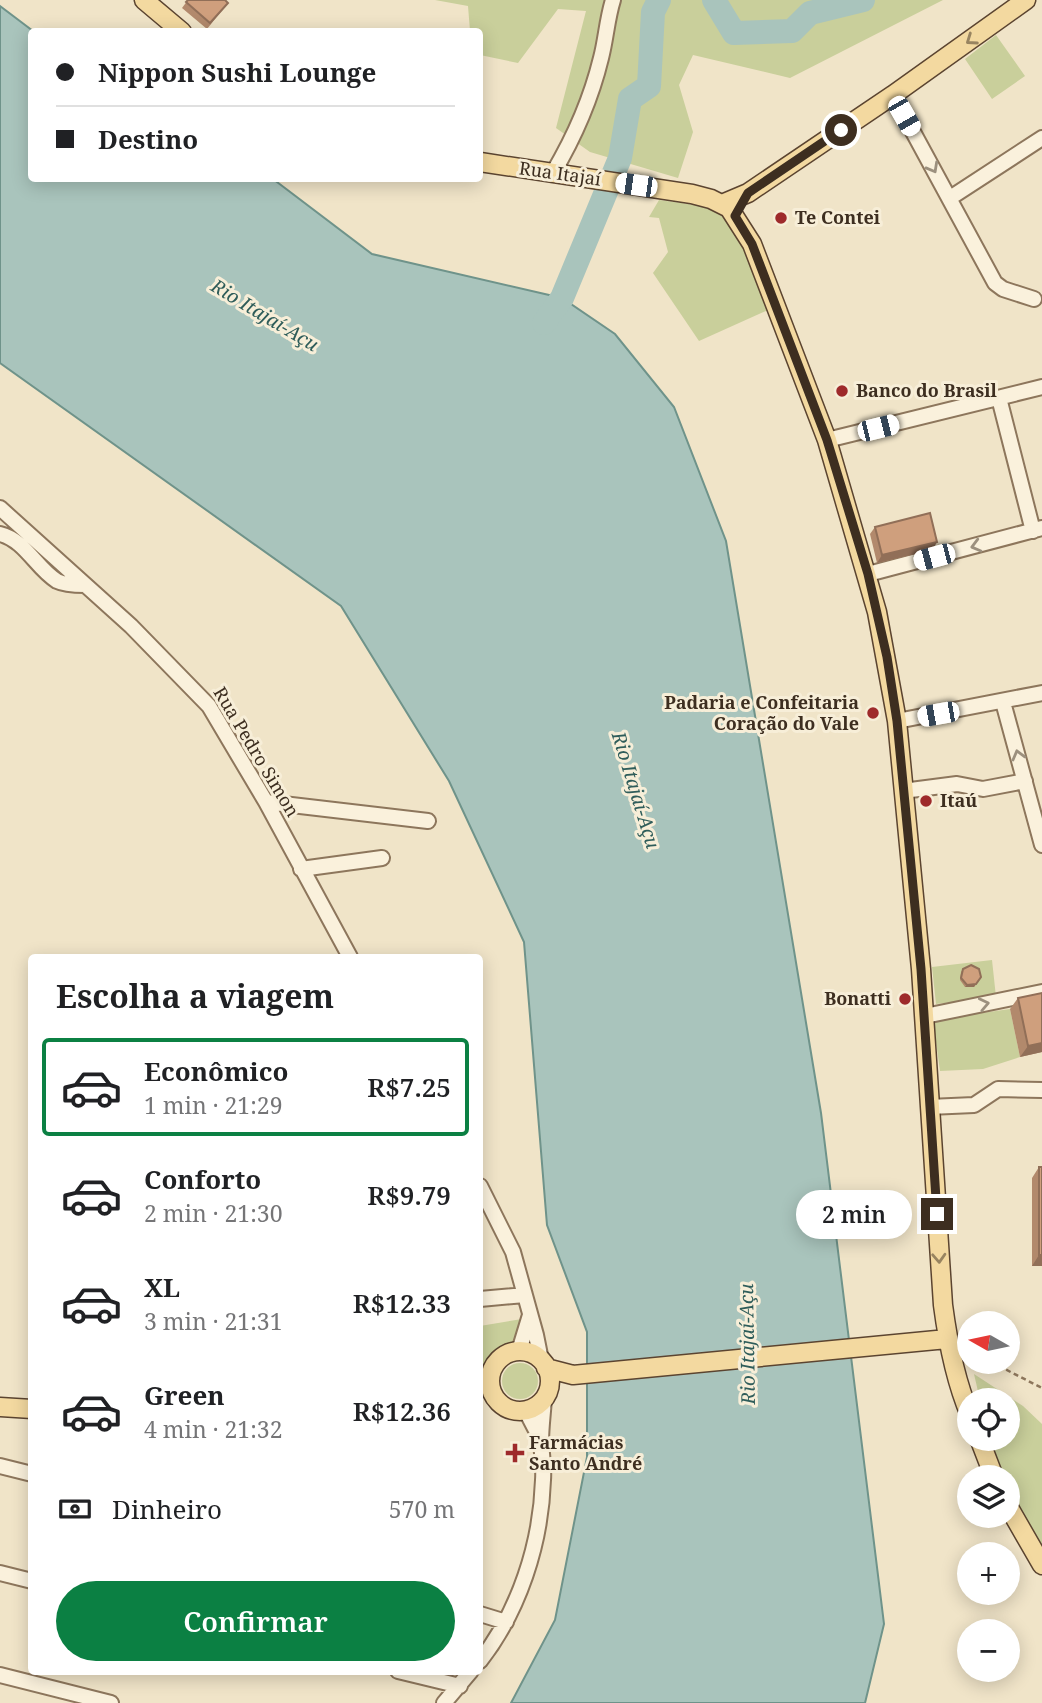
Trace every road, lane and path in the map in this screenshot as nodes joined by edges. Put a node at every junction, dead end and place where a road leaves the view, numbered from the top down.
1 (144, 0) edge
2 (613, 0) edge
3 (1026, 0) edge
4 (177, 28) edge
5 (892, 95) junction
6 (1042, 138) edge
7 (483, 162) edge
8 (559, 174) junction
9 (950, 198) junction
10 (728, 210) junction
11 (1034, 299) dead end
12 (1042, 387) edge
13 (999, 398) junction
14 (827, 440) junction
15 (0, 509) edge
16 (1038, 530) edge
17 (0, 534) edge
18 (868, 574) junction
19 (85, 585) junction
20 (1042, 693) edge
21 (1003, 702) junction
22 (897, 721) junction
23 (1025, 780) junction
24 (903, 791) junction
25 (266, 802) junction
26 (428, 821) dead end
27 (1042, 845) edge
28 (382, 858) dead end
29 (301, 869) junction
30 (349, 954) edge
31 (1042, 992) edge
32 (925, 1016) junction
33 (1042, 1090) edge
34 (929, 1107) junction
35 (483, 1192) edge
36 (525, 1295) junction
37 (483, 1299) edge
38 (530, 1314) junction
39 (947, 1339) junction
40 (519, 1351) junction
41 (544, 1364) junction
42 (1015, 1374) edge
43 (576, 1375) junction
44 (485, 1376) edge
45 (959, 1388) edge
46 (1042, 1388) edge
47 (486, 1393) edge
48 (546, 1395) junction
49 (0, 1407) edge
50 (28, 1409) edge
51 (526, 1411) junction
52 (541, 1440) junction
53 (0, 1466) edge
54 (28, 1473) edge
55 (1020, 1527) edge
56 (1042, 1565) edge
57 (0, 1573) edge
58 (28, 1580) edge
59 (483, 1615) edge
60 (506, 1622) junction
61 (483, 1656) edge
62 (0, 1675) edge
63 (415, 1675) edge
64 (468, 1675) edge
65 (460, 1686) junction
66 (111, 1703) edge
67 (444, 1703) edge

1 - 4 main road
2 - 8 street
3 -> 5 main road
5 -> 9 street
5 - 10 main road
6 - 9 street
7 - 8 main road, Rua Itajaí
8 - 10 main road, Rua Itajaí
9 - 11 street
10 - 14 main road
12 - 13 street
13 - 14 street
13 - 16 street
14 - 18 main road
15 - 19 street, Rua Pedro Simon
16 -> 18 street
17 - 19 street
18 - 22 main road
19 - 25 street, Rua Pedro Simon
20 - 21 street
21 - 22 street
23 -> 21 street
22 - 24 main road
23 - 24 street
23 - 27 street
24 - 32 main road
25 - 26 street
25 - 29 street, Rua Pedro Simon
28 - 29 street
29 - 30 street, Rua Pedro Simon
32 -> 31 street
32 - 34 main road
33 - 34 street
34 -> 39 main road
35 - 36 street
36 - 37 street
36 - 38 street
38 - 40 street
38 - 41 street
39 - 43 main road
39 - 45 main road
40 - 41 main road
40 - 44 main road
41 - 43 main road
41 - 48 main road
42 - 46 path
43 - 48 main road
44 - 47 main road
47 - 51 main road
48 - 51 main road
48 - 52 street
49 - 50 main road
51 - 52 street
52 - 60 street
53 - 54 street
55 - 56 main road
57 - 58 street
59 - 60 street
60 - 61 street
62 - 66 street
63 - 65 street
64 - 65 street
65 - 67 street

